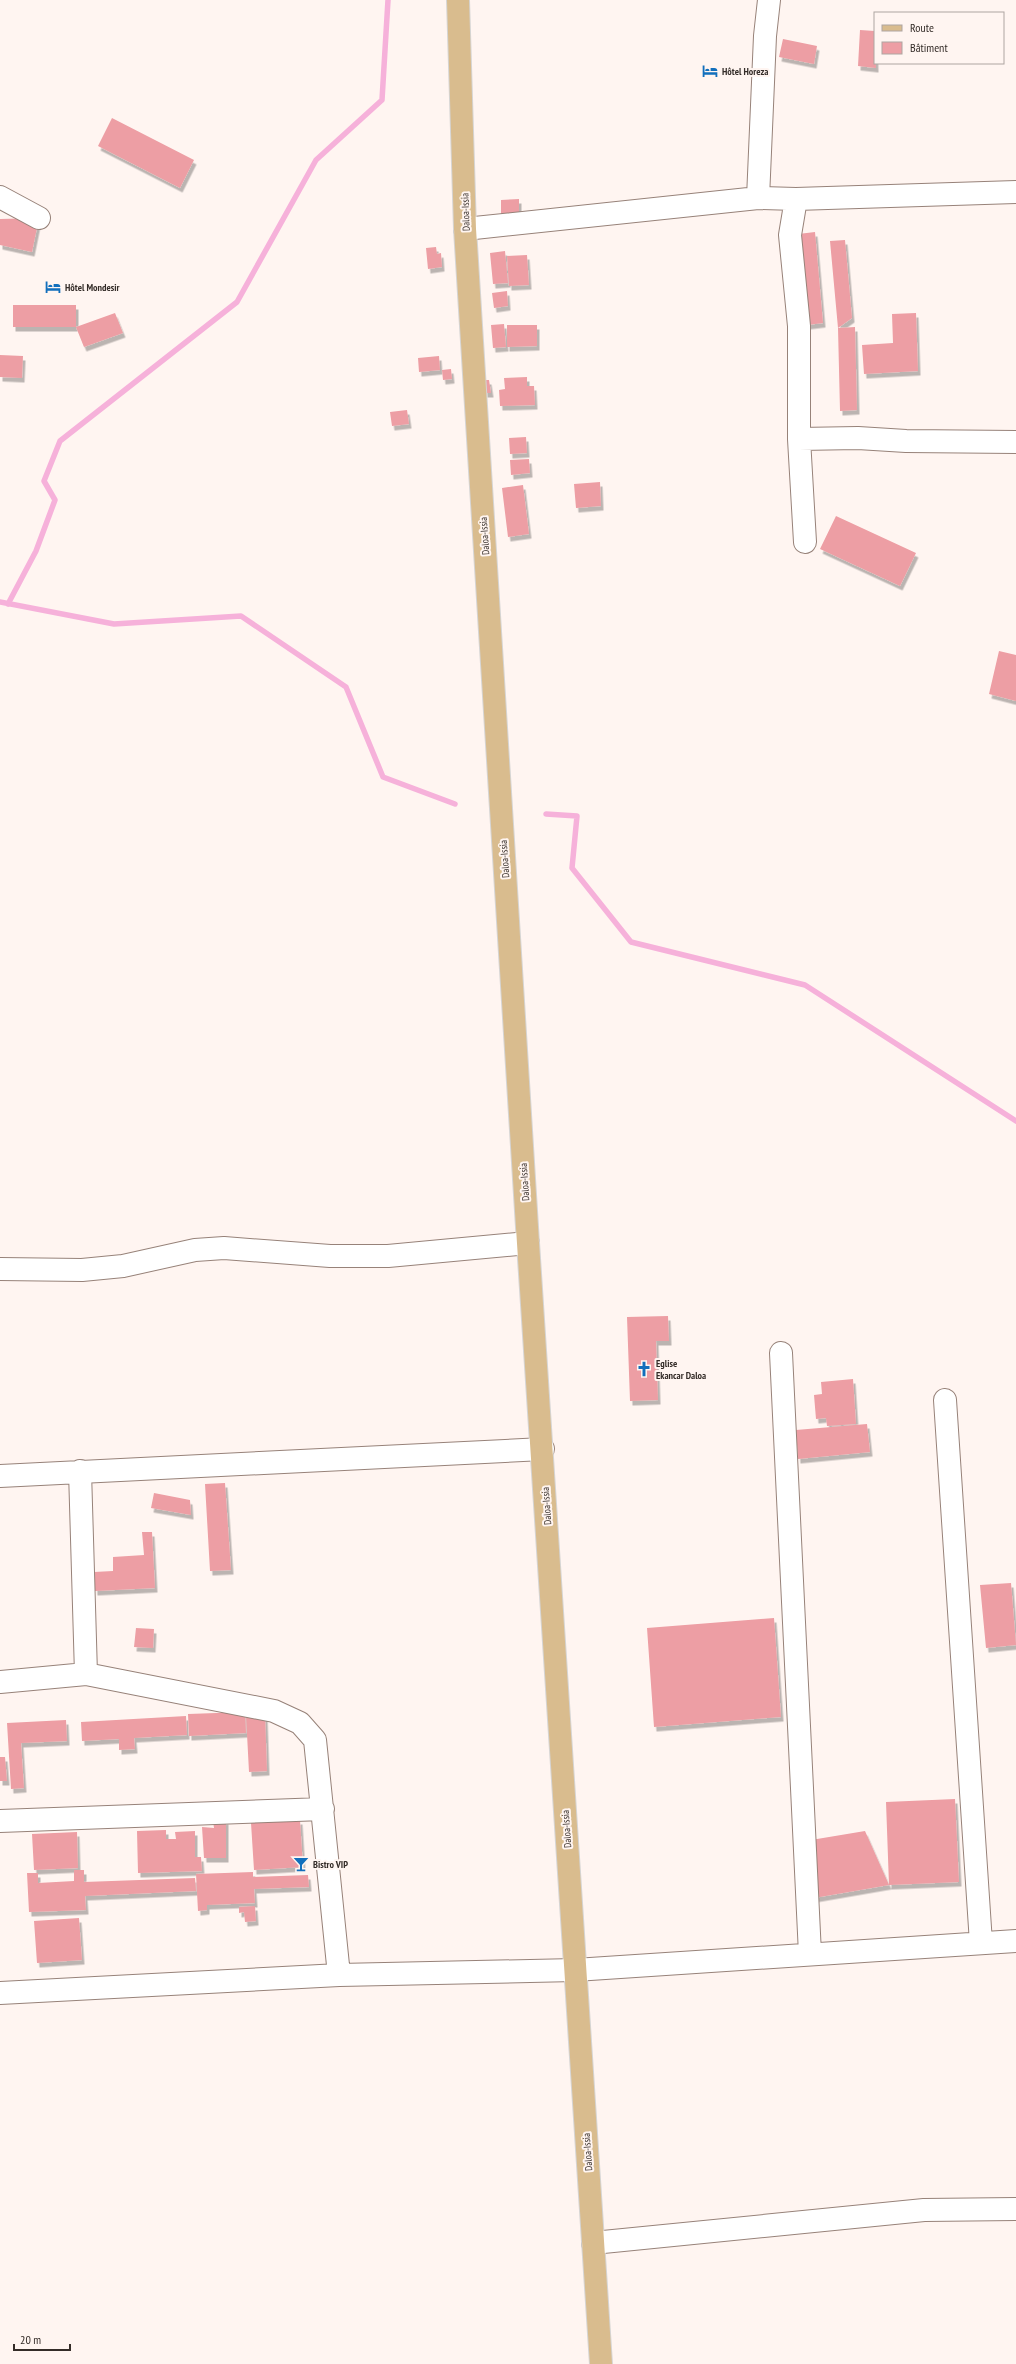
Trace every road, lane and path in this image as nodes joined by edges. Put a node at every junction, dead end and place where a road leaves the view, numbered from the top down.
1 (458, 0) edge
2 (769, 0) edge
3 (1016, 192) edge
4 (0, 197) edge
5 (758, 198) junction
6 (796, 199) junction
7 (39, 218) dead end
8 (466, 229) junction
9 (800, 439) junction
10 (1016, 442) edge
11 (805, 542) dead end
12 (528, 1243) junction
13 (0, 1269) edge
14 (781, 1353) dead end
15 (945, 1400) dead end
16 (543, 1449) junction
17 (80, 1471) junction
18 (0, 1476) edge
19 (86, 1674) junction
20 (0, 1682) edge
21 (323, 1809) junction
22 (0, 1821) edge
23 (1016, 1941) edge
24 (980, 1943) junction
25 (810, 1954) junction
26 (575, 1970) junction
27 (339, 1975) junction
28 (0, 1993) edge
29 (1016, 2209) edge
30 (593, 2243) junction
31 (601, 2364) edge

1 - 8 main road, Daloa-Issia
2 - 5 street
3 - 6 street
4 - 7 street
5 - 6 street
5 - 8 street
6 - 9 street
8 - 12 main road, Daloa-Issia
9 - 10 street
9 - 11 street
12 - 13 street
12 - 16 main road, Daloa-Issia
14 - 25 street
15 - 24 street
16 - 17 street
16 - 26 main road, Daloa-Issia
17 - 18 street
17 - 19 street
19 - 20 street
19 - 21 street
21 - 22 street
21 - 27 street
23 - 24 street
24 - 25 street
25 - 26 street
26 - 27 street
26 - 30 main road, Daloa-Issia
27 - 28 street
29 - 30 street
30 - 31 main road, Daloa-Issia

